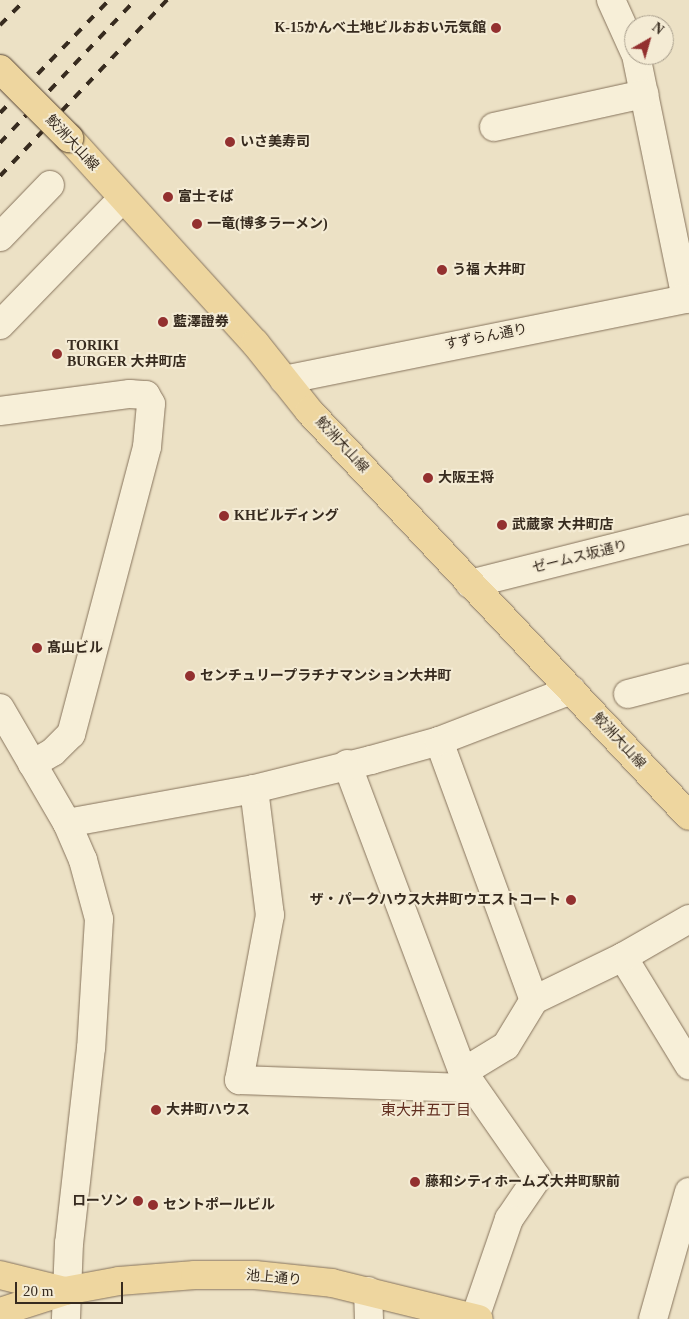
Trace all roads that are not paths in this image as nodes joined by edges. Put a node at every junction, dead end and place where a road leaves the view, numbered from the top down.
1 (611, 0) edge
2 (624, 28) edge
3 (638, 65) edge
4 (0, 69) edge
5 (644, 94) junction
6 (494, 127) dead end
7 (50, 184) dead end
8 (122, 199) junction
9 (0, 237) edge
10 (687, 298) edge
11 (0, 325) edge
12 (284, 380) junction
13 (0, 411) edge
14 (689, 528) edge
15 (470, 584) junction
16 (689, 678) edge
17 (571, 690) junction
18 (628, 694) dead end
19 (0, 708) edge
20 (439, 741) junction
21 (32, 764) junction
22 (347, 764) junction
23 (254, 789) junction
24 (689, 816) edge
25 (67, 823) junction
26 (689, 919) edge
27 (623, 957) junction
28 (534, 1000) junction
29 (689, 1065) edge
30 (468, 1080) junction
31 (689, 1192) edge
32 (0, 1275) edge
33 (65, 1291) junction
34 (368, 1292) junction
35 (0, 1312) edge
36 (477, 1318) edge
37 (66, 1319) edge
38 (369, 1319) edge
39 (652, 1319) edge

1 - 2 street
3 - 5 street
4 - 8 main road, 鮫洲大山線, bridge
5 - 6 street
5 - 10 street
7 - 9 street
8 - 11 street
8 - 12 main road, 鮫洲大山線
10 - 12 street, すずらん通り
12 - 15 main road, 鮫洲大山線
13 - 21 street
14 - 15 street, ゼームス坂通り
15 - 17 main road, 鮫洲大山線
16 - 18 street
17 - 20 street
17 - 24 main road, 鮫洲大山線
19 - 21 street
20 - 22 street
20 - 28 street
21 - 25 street
22 - 23 street
22 - 30 street
23 - 25 street
23 - 30 street
25 - 33 street
26 - 27 street
27 - 28 street
27 - 29 street
28 - 30 street
30 - 36 street
31 - 39 street
32 - 33 main road, 池上通り
33 - 34 main road, 池上通り
33 - 35 main road, 池上通り
33 - 37 street
34 - 36 main road, 池上通り
34 - 38 street

